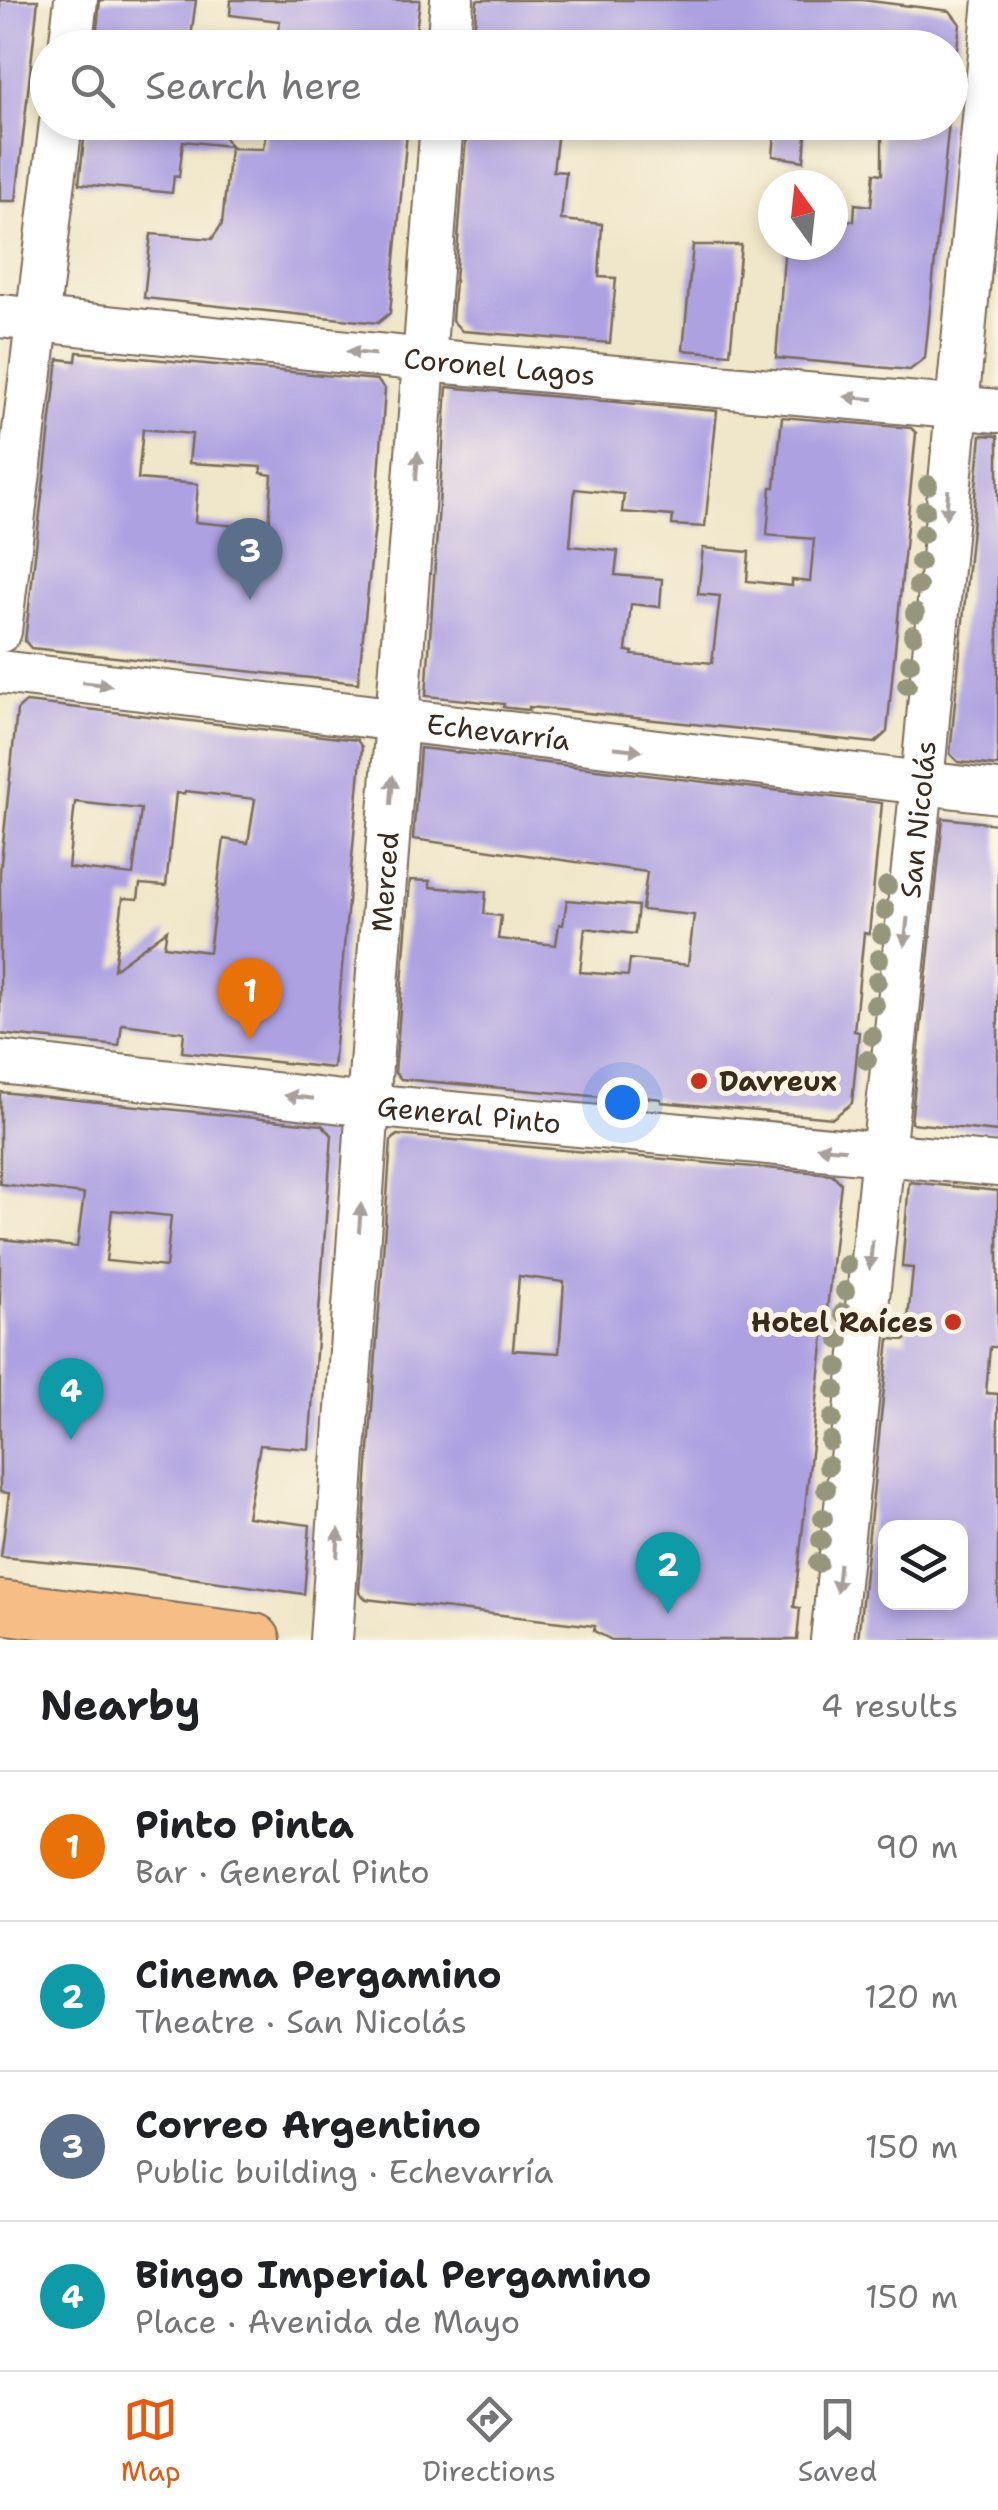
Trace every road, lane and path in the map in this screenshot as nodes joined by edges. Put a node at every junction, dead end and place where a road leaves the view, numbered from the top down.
1 (76, 0) edge
2 (452, 0) edge
3 (995, 0) edge
4 (72, 30) edge
5 (450, 30) edge
6 (57, 140) edge
7 (441, 140) edge
8 (18, 318) edge
9 (424, 360) junction
10 (956, 407) junction
11 (998, 412) edge
12 (0, 631) edge
13 (0, 672) edge
14 (397, 722) junction
15 (922, 783) junction
16 (998, 792) edge
17 (0, 1062) edge
18 (368, 1105) junction
19 (882, 1152) junction
20 (998, 1164) edge
21 (0, 1608) edge
22 (103, 1630) edge
23 (254, 1640) edge
24 (332, 1640) edge
25 (832, 1640) edge

1 - 4 street
2 - 5 street
3 - 10 street, San Nicolás
6 - 8 street
7 - 9 street, Merced
9 -> 8 street, Coronel Lagos
8 - 12 street
10 -> 9 street, Coronel Lagos
14 -> 9 street, Merced
10 - 11 street, Coronel Lagos
10 -> 15 street, San Nicolás
13 -> 14 street, Echevarría
14 -> 15 street, Echevarría
18 -> 14 street, Merced
15 - 16 street, Echevarría
15 -> 19 street, San Nicolás
18 -> 17 street, General Pinto
19 -> 18 street, General Pinto
24 -> 18 street, Merced
19 - 20 street, General Pinto
19 -> 25 street, San Nicolás
21 - 22 main road
22 - 23 main road

